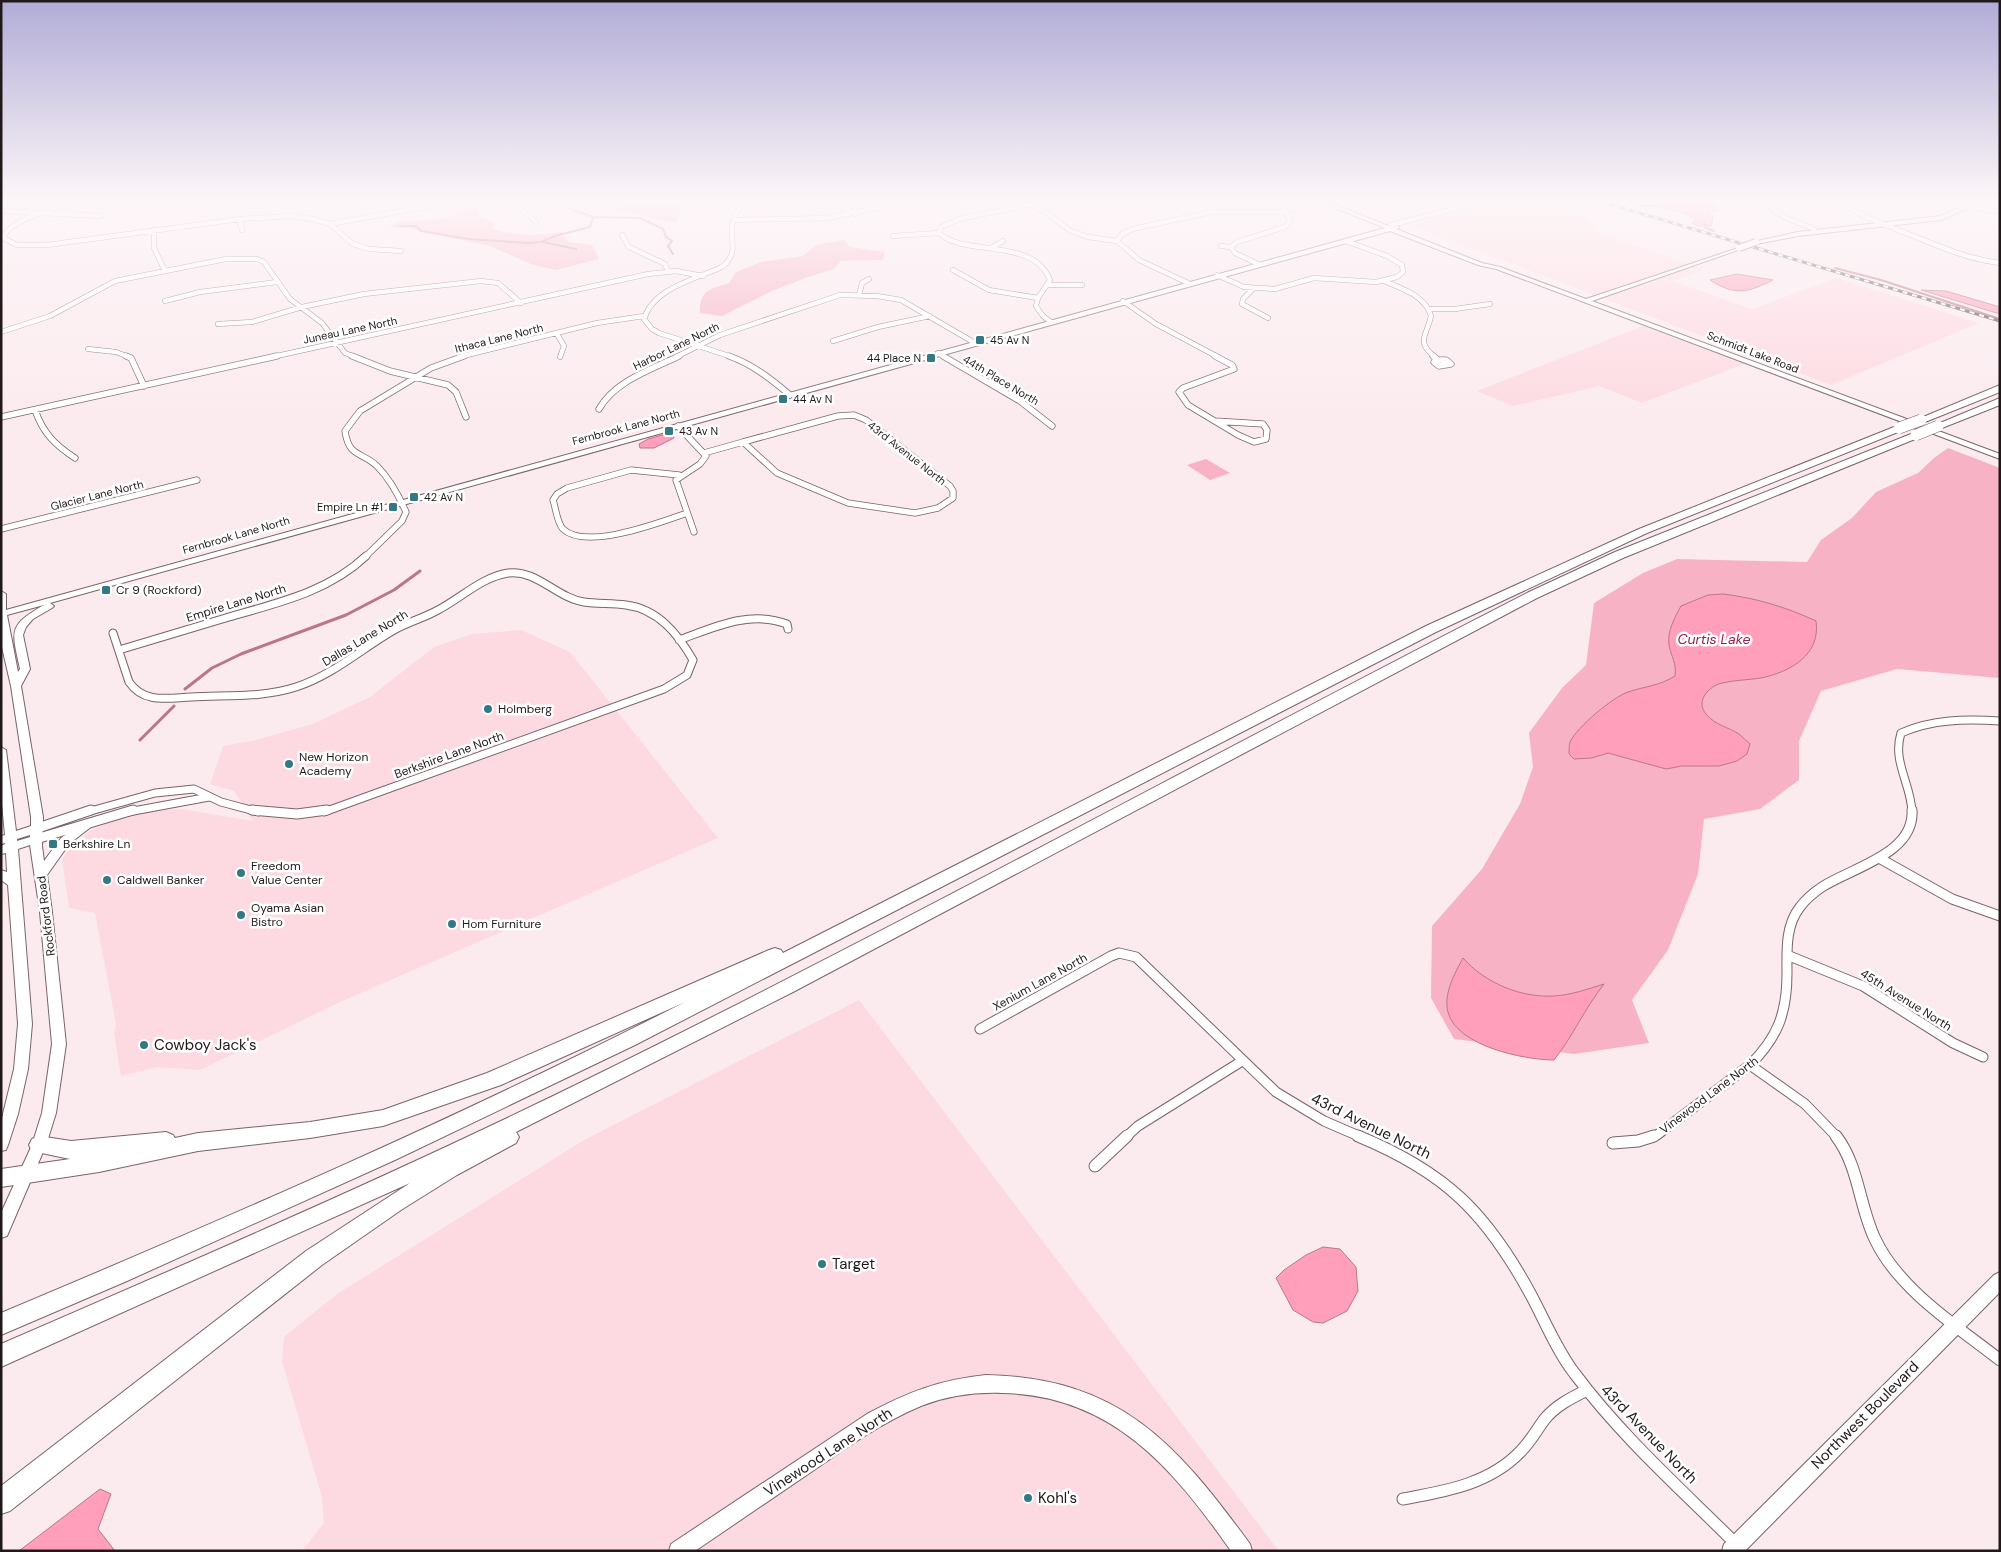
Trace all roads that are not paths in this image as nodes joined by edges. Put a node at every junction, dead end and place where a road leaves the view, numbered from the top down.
1 (159, 272) edge
2 (270, 272) edge
3 (661, 272) edge
4 (686, 272) edge
5 (711, 272) edge
6 (957, 272) edge
7 (1049, 272) edge
8 (1165, 272) edge
9 (1227, 272) edge
10 (1402, 272) edge
11 (1510, 272) edge
12 (1669, 272) edge
13 (1217, 275) junction
14 (703, 276) junction
15 (869, 279) dead end
16 (1384, 281) junction
17 (277, 282) junction
18 (1188, 283) junction
19 (1047, 285) junction
20 (1082, 285) dead end
21 (1254, 288) junction
22 (859, 295) junction
23 (1038, 298) junction
24 (165, 300) dead end
25 (1586, 301) junction
26 (1124, 302) junction
27 (521, 303) junction
28 (1490, 304) dead end
29 (302, 307) junction
30 (1428, 309) junction
31 (644, 316) junction
32 (930, 316) junction
33 (1268, 318) dead end
34 (1051, 322) junction
35 (218, 324) dead end
36 (1, 332) edge
37 (557, 334) junction
38 (833, 341) dead end
39 (336, 343) junction
40 (975, 343) junction
41 (699, 345) junction
42 (88, 349) dead end
43 (938, 354) junction
44 (560, 357) dead end
45 (1438, 360) dead end
46 (416, 376) junction
47 (144, 386) junction
48 (2000, 388) edge
49 (790, 395) junction
50 (2000, 401) edge
51 (599, 409) dead end
52 (35, 410) junction
53 (1, 417) edge
54 (466, 417) dead end
55 (1215, 421) junction
56 (678, 426) junction
57 (1052, 426) dead end
58 (1918, 427) junction
59 (743, 442) junction
60 (704, 453) junction
61 (2000, 457) edge
62 (75, 458) dead end
63 (679, 475) junction
64 (197, 480) dead end
65 (402, 502) junction
66 (687, 513) junction
67 (1, 529) edge
68 (694, 532) dead end
69 (1, 594) edge
70 (71, 596) junction
71 (2, 614) edge
72 (788, 629) dead end
73 (113, 633) dead end
74 (679, 640) junction
75 (119, 650) junction
76 (689, 673) joint
77 (16, 686) junction
78 (2000, 721) edge
79 (1, 750) edge
80 (209, 797) junction
81 (8, 800) junction
82 (1, 813) edge
83 (90, 823) junction
84 (37, 833) junction
85 (6, 843) edge
86 (1879, 858) junction
87 (1, 874) edge
88 (41, 874) junction
89 (15, 884) junction
90 (2000, 916) edge
91 (838, 934) junction
92 (1788, 955) junction
93 (1111, 956) joint
94 (980, 1029) dead end
95 (1983, 1057) dead end
96 (1242, 1061) junction
97 (633, 1065) junction
98 (1750, 1066) junction
99 (198, 1142) junction
100 (1613, 1143) dead end
101 (1, 1145) edge
102 (39, 1145) junction
103 (1094, 1166) dead end
104 (25, 1174) junction
105 (1, 1178) edge
106 (1, 1231) edge
107 (2000, 1280) edge
108 (1, 1324) edge
109 (1956, 1324) junction
110 (1, 1356) edge
111 (2000, 1360) edge
112 (1587, 1390) junction
113 (1403, 1499) dead end
114 (1, 1502) edge
115 (1734, 1548) edge
116 (678, 1551) edge
117 (1243, 1551) edge

1 - 36 street
2 - 17 street
3 - 27 street, Juneau Lane North
4 - 14 street, Juneau Lane North
5 - 14 street
6 - 23 street
7 - 19 street
8 - 18 street
9 - 13 street, Fernbrook Lane North
10 - 16 street
11 - 25 street, Schmidt Lake Road
12 - 25 street, bridge
13 - 18 street, Fernbrook Lane North
13 - 21 street
14 - 31 street
15 - 22 street
16 - 21 street
16 - 30 street
17 - 24 street
17 - 29 street
18 - 26 street, Fernbrook Lane North
19 - 20 street
19 - 23 street
21 - 33 street
22 - 32 street
22 - 41 street, Harbor Lane North
23 - 34 street
25 - 61 street, Schmidt Lake Road
26 - 34 street, Fernbrook Lane North
26 - 55 street
27 - 29 street
27 - 39 street, Juneau Lane North
28 - 30 street
29 - 35 street
29 - 39 street
30 - 45 street
31 - 37 street, Ithaca Lane North
31 - 41 street
32 - 38 street
32 - 40 street
34 - 40 street, Fernbrook Lane North
37 - 44 street
37 - 46 street, Ithaca Lane North
39 - 46 street
39 - 47 street, Juneau Lane North
40 - 43 street, Fernbrook Lane North
41 - 49 street
41 - 51 street, Harbor Lane North
42 - 47 street
43 - 49 street, Fernbrook Lane North
43 - 57 street, 44th Place North
46 - 54 street
46 - 65 street, Ithaca Lane North
47 - 52 street, Juneau Lane North
48 - 58 highway
49 - 56 street, Fernbrook Lane North
50 - 58 highway, bridge
52 - 53 street, Juneau Lane North
52 - 62 street
55 - 55 street
56 - 60 street
56 - 65 street, Fernbrook Lane North
58 - 91 highway, bridge
58 - 97 highway
59 - 59 street, 43rd Avenue North
59 - 60 street, 43rd Avenue North
60 - 63 street
63 - 66 street
63 - 66 street
64 - 67 street, Glacier Lane North
65 - 70 street, Fernbrook Lane North
65 - 75 street, Empire Lane North
66 - 68 street
69 - 71 street, Rockford Road
70 - 71 street, Fernbrook Lane North
70 - 77 street
71 - 77 street, Rockford Road
72 - 74 street
73 - 75 street
74 - 75 street, Dallas Lane North
74 - 76 street, Dallas Lane North
76 - 80 street, Berkshire Lane North
77 - 84 street, Rockford Road
78 - 86 street, Vinewood Lane North
79 - 81 street
80 - 83 street, Berkshire Lane North
80 - 84 street, Berkshire Lane North
81 - 82 street
81 - 85 street
83 - 84 street, Berkshire Lane North
83 - 88 street
84 - 85 street
84 - 88 street, Rockford Road
85 - 89 street
86 - 90 street
86 - 92 street, Vinewood Lane North
87 - 89 street
88 - 102 street, Rockford Road
89 - 101 street
91 - 99 highway
91 - 108 highway
92 - 95 street, 45th Avenue North
92 - 98 street, Vinewood Lane North
93 - 94 street, Xenium Lane North
93 - 96 street, 43rd Avenue North
96 - 103 street
96 - 112 street, 43rd Avenue North
97 - 110 highway
97 - 114 highway
98 - 100 street, Vinewood Lane North
98 - 109 street
99 - 102 highway
99 - 104 highway
102 - 104 street, Rockford Road
104 - 105 highway
104 - 106 street, Rockford Road
107 - 109 street, Northwest Boulevard
109 - 111 street
109 - 115 street, Northwest Boulevard
112 - 113 street
112 - 115 street, 43rd Avenue North
116 - 117 street, Vinewood Lane North

